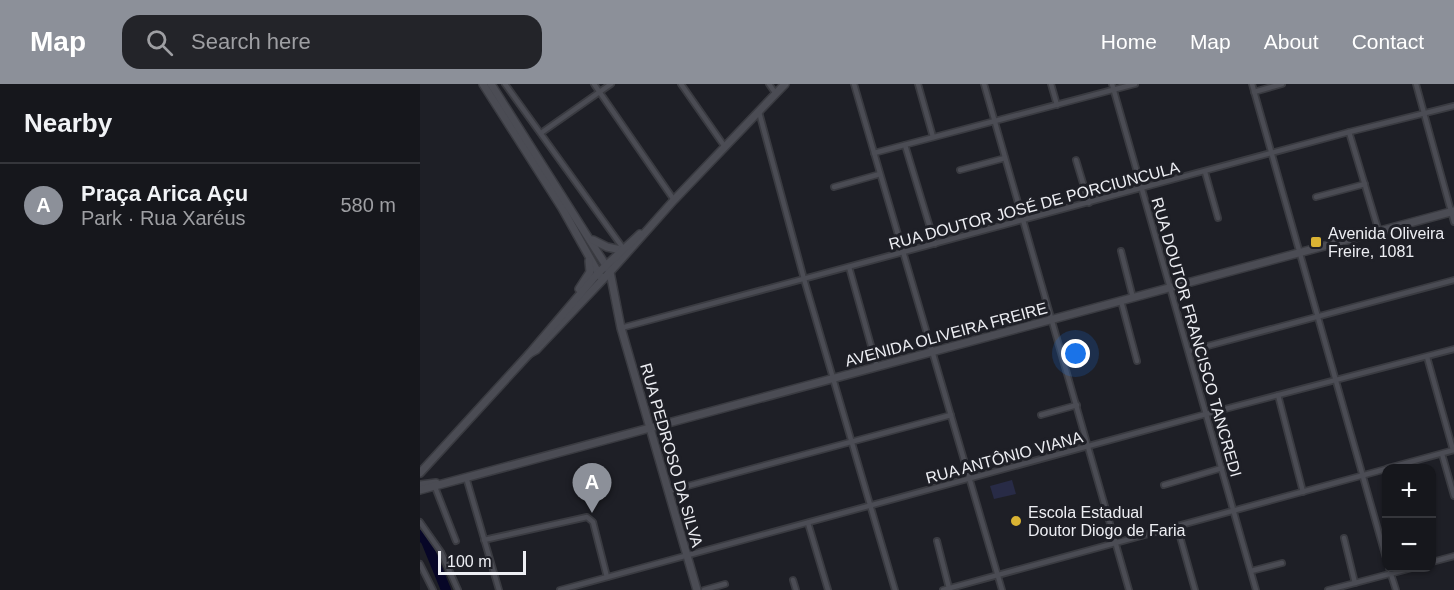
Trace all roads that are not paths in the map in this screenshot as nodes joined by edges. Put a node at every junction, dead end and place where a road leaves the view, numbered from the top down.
1 (483, 84) edge
2 (491, 84) edge
3 (505, 84) edge
4 (594, 84) edge
5 (611, 84) edge
6 (681, 84) edge
7 (769, 84) edge
8 (785, 84) edge
9 (854, 84) edge
10 (918, 84) edge
11 (984, 84) edge
12 (1051, 84) edge
13 (1135, 84) edge
14 (1252, 84) edge
15 (1282, 84) edge
16 (1416, 84) edge
17 (1113, 87) edge
18 (599, 92) junction
19 (1254, 92) junction
20 (776, 94) junction
21 (1057, 105) junction
22 (1454, 106) edge
23 (759, 112) junction
24 (1424, 113) junction
25 (994, 121) junction
26 (1349, 132) junction
27 (541, 133) junction
28 (933, 137) junction
29 (905, 145) junction
30 (725, 147) junction
31 (874, 153) junction
32 (1272, 153) junction
33 (1005, 158) junction
34 (1076, 160) dead end
35 (960, 170) dead end
36 (1205, 171) junction
37 (880, 174) junction
38 (1365, 184) junction
39 (834, 187) dead end
40 (1142, 189) junction
41 (1316, 197) dead end
42 (674, 200) junction
43 (1089, 203) junction
44 (1453, 211) edge
45 (1218, 218) dead end
46 (1023, 220) junction
47 (653, 222) junction
48 (1454, 222) edge
49 (1379, 232) junction
50 (587, 236) junction
51 (935, 244) junction
52 (622, 249) junction
53 (1121, 251) dead end
54 (903, 252) junction
55 (1300, 253) junction
56 (589, 256) junction
57 (849, 267) junction
58 (608, 269) junction
59 (601, 277) junction
60 (804, 279) junction
61 (1454, 280) edge
62 (1171, 288) junction
63 (612, 289) junction
64 (1133, 298) junction
65 (1121, 301) junction
66 (563, 313) junction
67 (1318, 316) junction
68 (1052, 320) junction
69 (621, 328) junction
70 (1454, 349) edge
71 (1189, 351) junction
72 (933, 352) junction
73 (529, 354) junction
74 (1427, 357) junction
75 (1137, 361) dead end
76 (877, 367) junction
77 (833, 378) junction
78 (1336, 380) junction
79 (1278, 395) junction
80 (1077, 405) junction
81 (1206, 414) junction
82 (951, 415) junction
83 (1041, 415) dead end
84 (650, 428) junction
85 (852, 441) junction
86 (1088, 446) junction
87 (1454, 450) edge
88 (1442, 454) junction
89 (1404, 464) edge
90 (1222, 468) junction
91 (1382, 470) edge
92 (420, 473) edge
93 (1363, 475) junction
94 (466, 477) junction
95 (969, 479) junction
96 (445, 482) junction
97 (420, 485) edge
98 (1164, 485) dead end
99 (435, 487) junction
100 (420, 490) edge
101 (669, 491) junction
102 (1303, 492) junction
103 (1454, 496) edge
104 (871, 505) junction
105 (1234, 511) junction
106 (420, 522) edge
107 (808, 523) junction
108 (1177, 526) junction
109 (1344, 538) dead end
110 (484, 540) junction
111 (456, 541) dead end
112 (936, 542) dead end
113 (1115, 543) junction
114 (1382, 544) edge
115 (687, 555) junction
116 (1454, 556) edge
117 (1436, 561) edge
118 (1282, 563) dead end
119 (420, 564) edge
120 (1251, 571) junction
121 (1384, 572) edge
122 (1391, 572) edge
123 (997, 575) junction
124 (607, 577) junction
125 (793, 580) dead end
126 (1356, 582) junction
127 (725, 584) dead end
128 (946, 589) edge
129 (433, 590) edge
130 (458, 590) edge
131 (499, 590) edge
132 (560, 590) edge
133 (697, 590) edge
134 (704, 590) edge
135 (796, 590) edge
136 (828, 590) edge
137 (896, 590) edge
138 (1002, 590) edge
139 (1129, 590) edge
140 (1195, 590) edge
141 (1256, 590) edge
142 (1328, 590) edge
143 (1396, 590) edge

1 - 56 street
2 - 50 street
3 - 27 street
4 - 18 street
5 - 18 street
6 - 30 street
7 - 20 street
8 - 20 street
9 - 31 street
10 - 28 street
11 - 25 street
12 - 21 street
13 - 17 street
14 - 19 street
15 - 19 street
16 - 24 street
17 - 21 street
17 - 40 street, RUA DOUTOR FRANCISCO TANCREDI
18 - 27 street
18 - 42 street
19 - 32 street
20 - 23 street
21 - 25 street
22 - 24 street, RUA DOUTOR JOSÉ DE PORCIUNCULA
23 - 30 street
23 - 60 street
24 - 26 street, RUA DOUTOR JOSÉ DE PORCIUNCULA
24 - 44 street
25 - 28 street
25 - 33 street
26 - 32 street, RUA DOUTOR JOSÉ DE PORCIUNCULA
26 - 38 street
27 - 52 street
28 - 29 street
29 - 31 street
29 - 51 street
30 - 42 street
31 - 37 street
32 - 36 street, RUA DOUTOR JOSÉ DE PORCIUNCULA
32 - 55 street
33 - 35 street
33 - 46 street
34 - 43 street
36 - 40 street, RUA DOUTOR JOSÉ DE PORCIUNCULA
36 - 45 street
37 - 39 street
37 - 54 street
38 - 41 street
38 - 49 street
40 - 43 street, RUA DOUTOR JOSÉ DE PORCIUNCULA
40 - 62 street, RUA DOUTOR FRANCISCO TANCREDI
42 - 47 street
43 - 46 street, RUA DOUTOR JOSÉ DE PORCIUNCULA
44 - 48 street
44 - 49 street, AVENIDA OLIVEIRA FREIRE
46 - 51 street, RUA DOUTOR JOSÉ DE PORCIUNCULA
46 - 68 street
47 - 52 street
47 - 58 street
49 - 55 street, AVENIDA OLIVEIRA FREIRE
50 - 52 street
50 - 58 street
51 - 54 street, RUA DOUTOR JOSÉ DE PORCIUNCULA
52 - 58 street
53 - 64 street
54 - 57 street, RUA DOUTOR JOSÉ DE PORCIUNCULA
54 - 72 street
55 - 62 street, AVENIDA OLIVEIRA FREIRE
55 - 67 street
56 - 59 street
56 - 66 street
57 - 60 street, RUA DOUTOR JOSÉ DE PORCIUNCULA
57 - 76 street
58 - 59 street
58 - 63 street, RUA PEDROSO DA SILVA
59 - 63 street
59 - 66 street
59 - 73 street
60 - 69 street, RUA DOUTOR JOSÉ DE PORCIUNCULA
60 - 77 street
61 - 67 street
62 - 64 street, AVENIDA OLIVEIRA FREIRE
62 - 71 street, RUA DOUTOR FRANCISCO TANCREDI
63 - 69 street, RUA PEDROSO DA SILVA
64 - 65 street, AVENIDA OLIVEIRA FREIRE
65 - 68 street, AVENIDA OLIVEIRA FREIRE
65 - 75 street
66 - 73 street
67 - 71 street
67 - 78 street
68 - 72 street, AVENIDA OLIVEIRA FREIRE
68 - 80 street
69 - 84 street, RUA PEDROSO DA SILVA
70 - 74 street, RUA ANTÔNIO VIANA
71 - 81 street, RUA DOUTOR FRANCISCO TANCREDI
72 - 76 street, AVENIDA OLIVEIRA FREIRE
72 - 82 street
73 - 92 street
74 - 78 street, RUA ANTÔNIO VIANA
74 - 87 street
76 - 77 street, AVENIDA OLIVEIRA FREIRE
77 - 84 street, AVENIDA OLIVEIRA FREIRE
77 - 85 street
78 - 79 street, RUA ANTÔNIO VIANA
78 - 93 street
79 - 81 street, RUA ANTÔNIO VIANA
79 - 102 street
80 - 83 street
80 - 86 street
81 - 86 street, RUA ANTÔNIO VIANA
81 - 90 street, RUA DOUTOR FRANCISCO TANCREDI
82 - 85 street
82 - 95 street
84 - 94 street, AVENIDA OLIVEIRA FREIRE
84 - 101 street, RUA PEDROSO DA SILVA
85 - 101 street
85 - 104 street
86 - 95 street, RUA ANTÔNIO VIANA
86 - 113 street
87 - 88 street
88 - 89 street
88 - 103 street
90 - 98 street
90 - 105 street, RUA DOUTOR FRANCISCO TANCREDI
91 - 93 street
93 - 102 street
93 - 114 street
94 - 96 street, AVENIDA OLIVEIRA FREIRE
94 - 110 street
95 - 104 street, RUA ANTÔNIO VIANA
95 - 123 street
96 - 97 street, AVENIDA OLIVEIRA FREIRE
96 - 99 street, AVENIDA OLIVEIRA FREIRE
99 - 100 street, AVENIDA OLIVEIRA FREIRE
99 - 111 street
101 - 115 street, RUA PEDROSO DA SILVA
102 - 105 street
104 - 107 street, RUA ANTÔNIO VIANA
104 - 137 street
105 - 108 street
105 - 120 street, RUA DOUTOR FRANCISCO TANCREDI
106 - 130 street
107 - 115 street, RUA ANTÔNIO VIANA
107 - 136 street
108 - 113 street
108 - 140 street
109 - 126 street
110 - 124 street
110 - 131 street
112 - 128 street
113 - 123 street
113 - 139 street
115 - 124 street, RUA ANTÔNIO VIANA
115 - 133 street, RUA PEDROSO DA SILVA
116 - 117 street
118 - 120 street
119 - 129 street
120 - 141 street, RUA DOUTOR FRANCISCO TANCREDI
121 - 126 street
122 - 143 street
123 - 128 street
123 - 138 street
124 - 132 street, RUA ANTÔNIO VIANA
125 - 135 street
126 - 142 street
127 - 134 street

